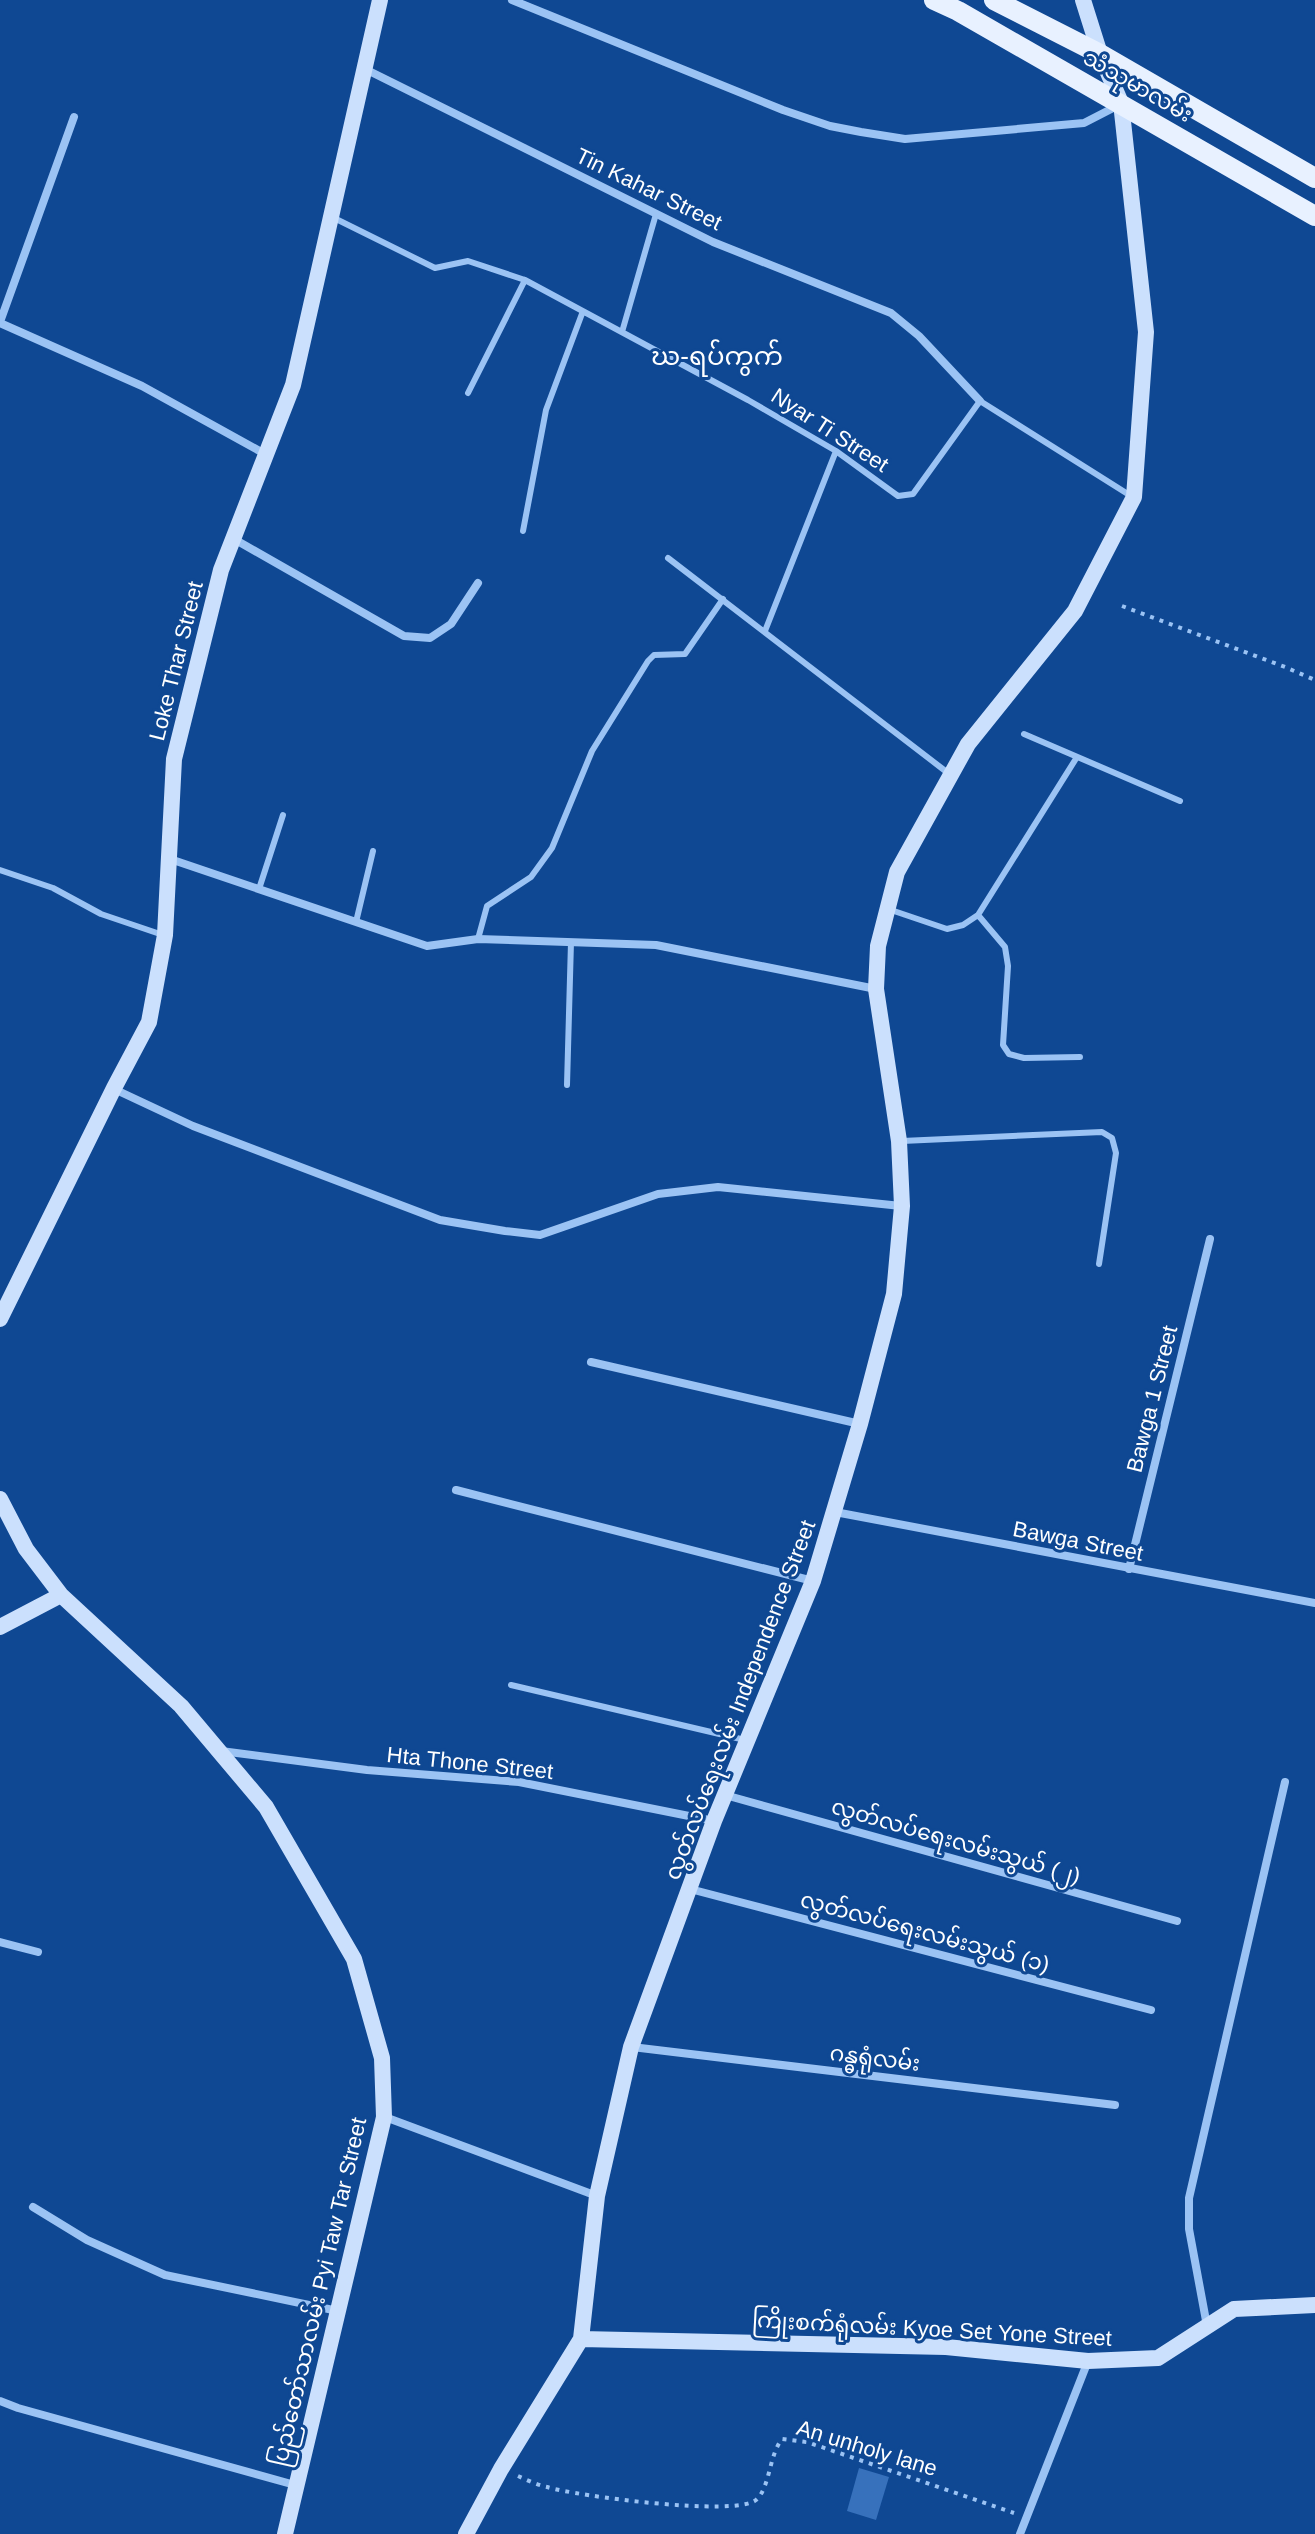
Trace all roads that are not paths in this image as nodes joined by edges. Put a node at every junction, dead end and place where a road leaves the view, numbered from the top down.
1 (380, 0) edge
2 (512, 0) edge
3 (934, 0) edge
4 (994, 0) edge
5 (1083, 0) edge
6 (1100, 54) junction
7 (364, 69) junction
8 (1121, 103) junction
9 (74, 117) dead end
10 (1315, 178) edge
11 (656, 214) junction
12 (330, 216) junction
13 (1315, 216) edge
14 (525, 280) junction
15 (583, 311) junction
16 (0, 323) edge
17 (622, 332) junction
18 (468, 393) dead end
19 (980, 401) junction
20 (836, 451) junction
21 (265, 454) junction
22 (1134, 497) junction
23 (523, 531) dead end
24 (233, 539) junction
25 (668, 558) dead end
26 (478, 583) dead end
27 (723, 599) junction
28 (765, 631) junction
29 (1024, 734) dead end
30 (1077, 757) junction
31 (951, 775) junction
32 (1180, 801) dead end
33 (283, 815) dead end
34 (373, 851) dead end
35 (170, 859) junction
36 (0, 870) edge
37 (259, 889) junction
38 (888, 909) junction
39 (978, 915) junction
40 (356, 922) junction
41 (165, 935) junction
42 (478, 939) junction
43 (571, 942) junction
44 (876, 989) junction
45 (1080, 1057) dead end
46 (567, 1085) dead end
47 (114, 1088) junction
48 (899, 1141) junction
49 (902, 1206) junction
50 (1210, 1239) dead end
51 (1099, 1264) dead end
52 (0, 1319) edge
53 (591, 1362) dead end
54 (860, 1424) junction
55 (456, 1490) dead end
56 (0, 1499) edge
57 (835, 1512) junction
58 (1129, 1569) junction
59 (813, 1581) junction
60 (61, 1595) junction
61 (1315, 1603) edge
62 (0, 1627) edge
63 (511, 1685) dead end
64 (748, 1740) junction
65 (221, 1751) junction
66 (1285, 1782) dead end
67 (725, 1795) junction
68 (714, 1821) junction
69 (690, 1889) junction
70 (1177, 1921) dead end
71 (0, 1942) edge
72 (38, 1952) dead end
73 (1151, 2010) dead end
74 (631, 2047) junction
75 (1115, 2105) dead end
76 (384, 2117) junction
77 (597, 2196) junction
78 (33, 2207) dead end
79 (1315, 2305) edge
80 (338, 2311) junction
81 (1207, 2327) junction
82 (581, 2339) junction
83 (1088, 2361) junction
84 (0, 2401) edge
85 (295, 2485) junction
86 (285, 2534) edge
87 (466, 2534) edge
88 (1020, 2534) edge

1 - 7 street, Loke Thar Street
2 - 8 street
3 - 8 main road, သံသုမာလမ်း
4 - 6 main road, သံသုမာလမ်း
5 - 6 street, လွတ်လပ်ရေးလမ်း Independence Street
6 - 8 street, လွတ်လပ်ရေးလမ်း Independence Street
6 - 10 main road, သံသုမာလမ်း
7 - 11 street, Tin Kahar Street
7 - 12 street, Loke Thar Street
8 - 13 main road, သံသုမာလမ်း
8 - 22 street, လွတ်လပ်ရေးလမ်း Independence Street
9 - 16 street
11 - 17 lane
11 - 19 street, Tin Kahar Street
12 - 14 lane, Nyar Ti Street
12 - 21 street, Loke Thar Street
14 - 15 lane, Nyar Ti Street
14 - 18 lane
15 - 17 lane, Nyar Ti Street
15 - 23 lane
16 - 21 street
17 - 20 lane, Nyar Ti Street
19 - 20 lane, Nyar Ti Street
19 - 22 lane
20 - 28 lane
21 - 24 street, Loke Thar Street
22 - 31 street, လွတ်လပ်ရေးလမ်း Independence Street
24 - 26 street
24 - 35 street, Loke Thar Street
25 - 27 lane
27 - 28 lane
27 - 42 lane
28 - 31 lane
29 - 30 lane
30 - 32 lane
30 - 39 lane
31 - 38 street, လွတ်လပ်ရေးလမ်း Independence Street
33 - 37 lane
34 - 40 lane
35 - 37 street
35 - 41 street, Loke Thar Street
36 - 41 lane
37 - 40 street
38 - 39 lane
38 - 44 street, လွတ်လပ်ရေးလမ်း Independence Street
39 - 45 lane
40 - 42 street
41 - 47 street, Loke Thar Street
42 - 43 street
43 - 44 street
43 - 46 lane
44 - 48 street, လွတ်လပ်ရေးလမ်း Independence Street
47 - 49 street
47 - 52 street, Loke Thar Street
48 - 49 street, လွတ်လပ်ရေးလမ်း Independence Street
48 - 51 lane
49 - 54 street, လွတ်လပ်ရေးလမ်း Independence Street
50 - 58 street, Bawga 1 Street
53 - 54 street
54 - 57 street, လွတ်လပ်ရေးလမ်း Independence Street
55 - 59 street
56 - 60 street
57 - 58 street, Bawga Street
57 - 59 street, လွတ်လပ်ရေးလမ်း Independence Street
58 - 61 street, Bawga Street
59 - 64 street, လွတ်လပ်ရေးလမ်း Independence Street
60 - 62 street
60 - 65 street, ပြည်တော်သာလမ်း Pyi Taw Tar Street
63 - 64 lane
64 - 67 street, လွတ်လပ်ရေးလမ်း Independence Street
65 - 68 street, Hta Thone Street
65 - 76 street, ပြည်တော်သာလမ်း Pyi Taw Tar Street
66 - 81 street
67 - 68 street, လွတ်လပ်ရေးလမ်း Independence Street
67 - 70 street, လွတ်လပ်ရေးလမ်းသွယ် (၂)
68 - 69 street, လွတ်လပ်ရေးလမ်း Independence Street
69 - 73 street, လွတ်လပ်ရေးလမ်းသွယ် (၁)
69 - 74 street, လွတ်လပ်ရေးလမ်း Independence Street
71 - 72 street
74 - 75 street, ဂန္ဓရုံလမ်း
74 - 77 street, လွတ်လပ်ရေးလမ်း Independence Street
76 - 77 street
76 - 80 street, ပြည်တော်သာလမ်း Pyi Taw Tar Street
77 - 82 street, လွတ်လပ်ရေးလမ်း Independence Street
78 - 80 street
79 - 81 street, ကြိုးစက်ရုံလမ်း Kyoe Set Yone Street
80 - 85 street, ပြည်တော်သာလမ်း Pyi Taw Tar Street
81 - 83 street, ကြိုးစက်ရုံလမ်း Kyoe Set Yone Street
82 - 83 street, ကြိုးစက်ရုံလမ်း Kyoe Set Yone Street
82 - 87 street, လွတ်လပ်ရေးလမ်း Independence Street
83 - 88 street
84 - 85 street
85 - 86 street, ပြည်တော်သာလမ်း Pyi Taw Tar Street

